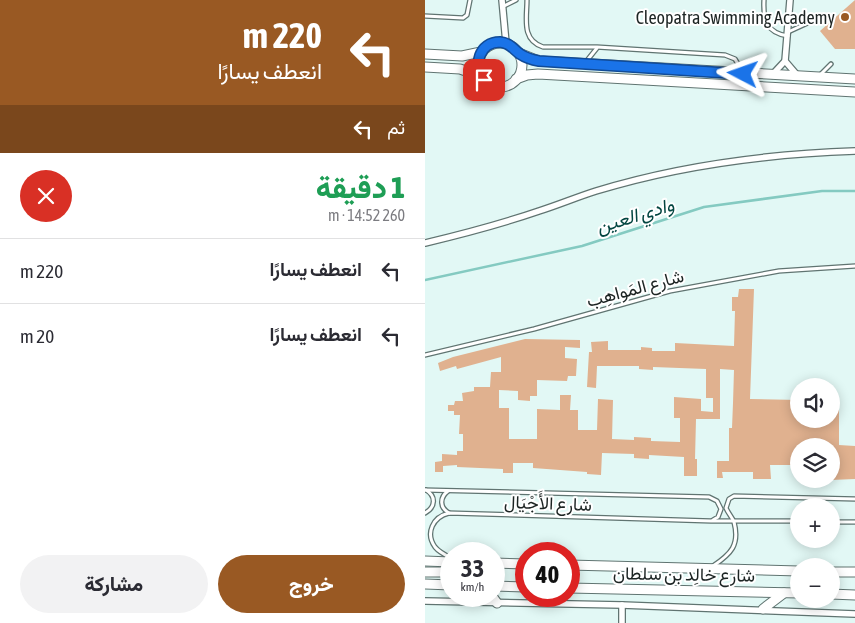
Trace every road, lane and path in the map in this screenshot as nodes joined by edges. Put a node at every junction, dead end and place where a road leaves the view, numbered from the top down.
1 (469, 0) edge
2 (502, 0) edge
3 (516, 0) edge
4 (527, 0) edge
5 (764, 0) edge
6 (790, 0) edge
7 (502, 7) junction
8 (425, 16) edge
9 (812, 21) dead end
10 (788, 34) junction
11 (505, 43) junction
12 (597, 48) junction
13 (481, 52) junction
14 (519, 53) junction
15 (425, 54) edge
16 (785, 61) junction
17 (585, 64) junction
18 (831, 64) dead end
19 (425, 67) edge
20 (743, 74) junction
21 (772, 75) junction
22 (481, 76) junction
23 (798, 76) junction
24 (819, 77) junction
25 (516, 79) junction
26 (855, 79) edge
27 (855, 92) edge
28 (855, 151) edge
29 (425, 243) edge
30 (855, 266) edge
31 (425, 355) edge
32 (425, 490) edge
33 (448, 491) junction
34 (855, 499) edge
35 (425, 513) edge
36 (449, 514) junction
37 (733, 520) junction
38 (711, 521) junction
39 (790, 521) edge
40 (840, 522) edge
41 (855, 522) edge
42 (440, 551) edge
43 (425, 561) edge
44 (440, 562) edge
45 (580, 565) edge
46 (709, 569) junction
47 (790, 571) edge
48 (425, 572) edge
49 (440, 572) edge
50 (840, 572) edge
51 (855, 572) edge
52 (425, 584) edge
53 (440, 585) edge
54 (580, 588) edge
55 (785, 593) junction
56 (790, 593) edge
57 (840, 594) edge
58 (855, 595) edge
59 (505, 600) edge
60 (425, 601) edge
61 (440, 601) edge
62 (622, 605) junction
63 (763, 609) junction
64 (855, 614) edge
65 (622, 623) edge

1 - 8 lane
2 - 7 street
3 - 7 lane
4 - 12 lane
5 - 10 lane
6 - 10 street
7 - 11 street
9 - 10 lane
10 - 16 street
11 - 13 street
11 - 14 street
12 - 17 lane
12 - 20 lane
13 - 15 street
13 - 22 street
14 - 17 street
14 - 25 street
16 - 21 street
16 - 23 street
17 - 20 street
18 - 24 lane
19 - 22 street
20 - 21 street
21 - 23 street
22 - 25 street
23 - 24 street
24 - 26 street
25 - 27 street
28 - 29 street
30 - 31 lane, شارع المَواهِب
32 - 33 lane, شارع الأَجْيَال
32 - 35 lane, شارع الأَجْيَال
33 - 36 lane
33 - 38 lane, شارع الأَجْيَال
34 - 37 lane
36 - 38 lane, شارع الأَجْيَال
36 - 42 lane
37 - 38 lane, شارع الأَجْيَال
37 - 39 lane, شارع الأَجْيَال
37 - 46 lane
40 - 41 lane
43 - 44 street
45 - 46 street, شارع خالِد بن سلطان
46 - 47 street, شارع خالِد بن سلطان
48 - 49 street
50 - 51 street
52 - 53 street
54 - 55 street, شارع خالِد بن سلطان
55 - 56 street, شارع خالِد بن سلطان
55 - 63 street
57 - 58 street
59 - 62 street
60 - 61 street
62 - 63 street
62 - 65 street
63 - 64 street

